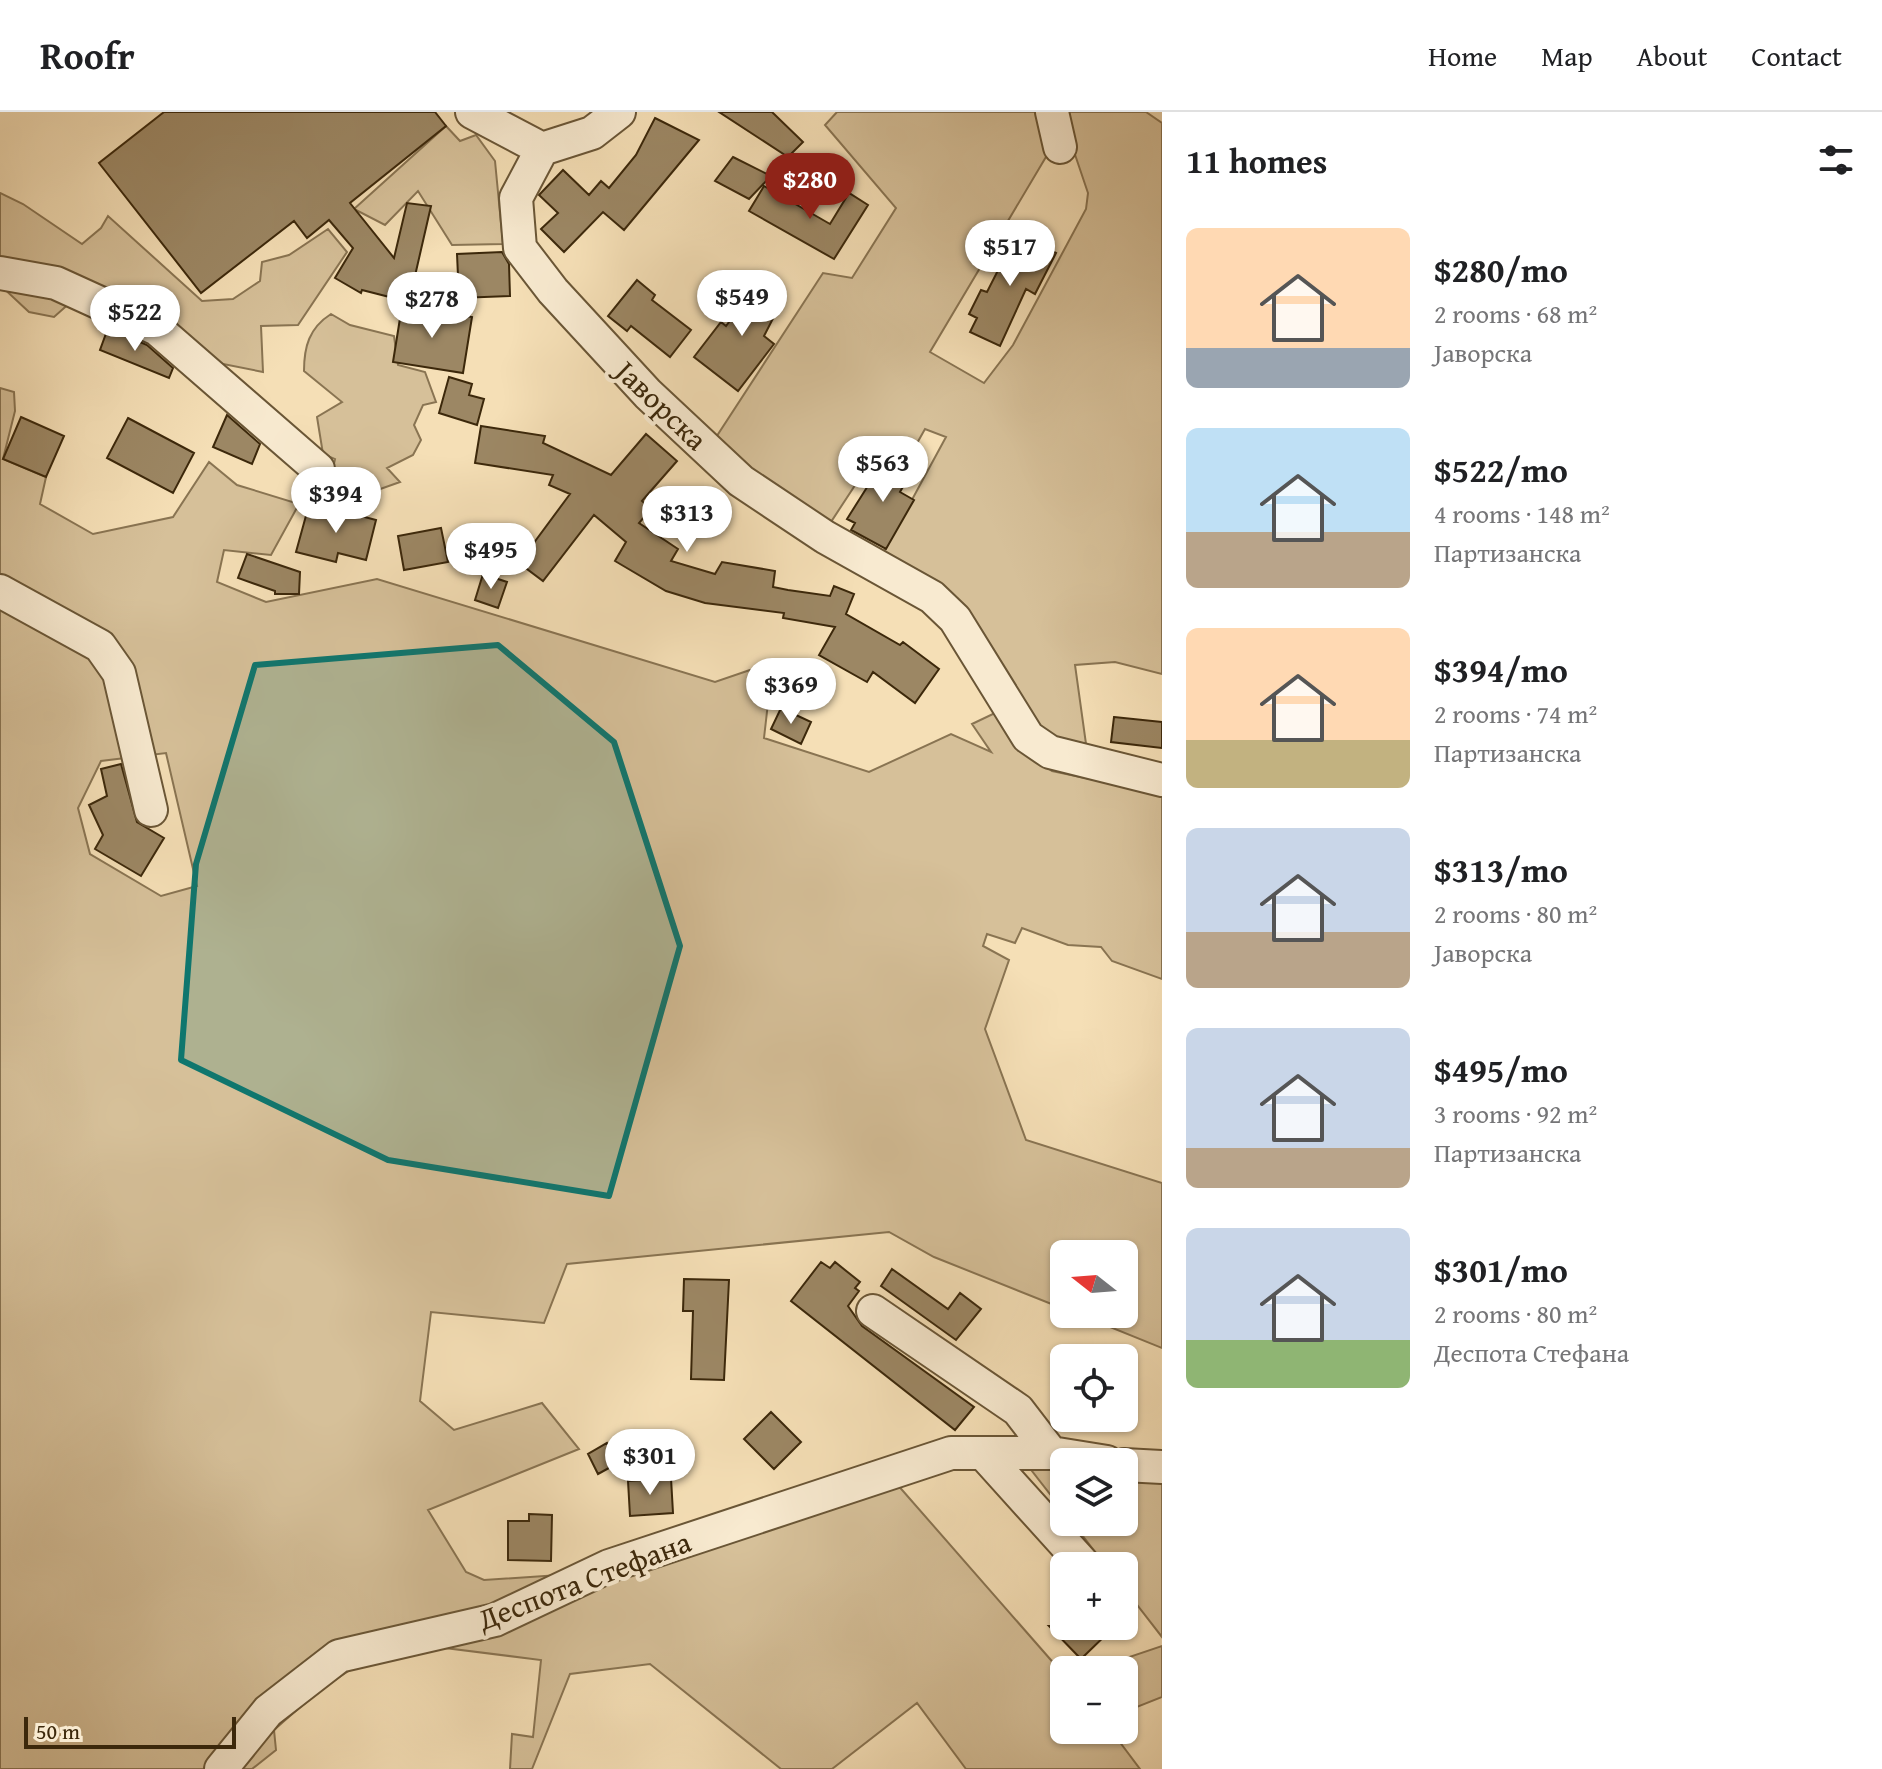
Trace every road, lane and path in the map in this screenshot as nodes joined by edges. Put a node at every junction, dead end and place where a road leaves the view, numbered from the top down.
1 (472, 112) edge
2 (619, 112) edge
3 (1052, 112) edge
4 (1060, 147) dead end
5 (542, 149) junction
6 (0, 273) edge
7 (318, 469) dead end
8 (0, 591) edge
9 (1162, 780) edge
10 (151, 810) dead end
11 (873, 1311) dead end
12 (1050, 1452) edge
13 (983, 1453) junction
14 (1050, 1453) edge
15 (1138, 1466) edge
16 (1162, 1467) edge
17 (1072, 1552) edge
18 (221, 1769) edge

1 - 5 street
2 - 5 street
3 - 4 street
5 - 9 street, Јаворска
6 - 7 street
8 - 10 street
11 - 12 street
13 - 14 street, Деспота Стефана
13 - 17 street
13 - 18 street, Деспота Стефана
15 - 16 street

